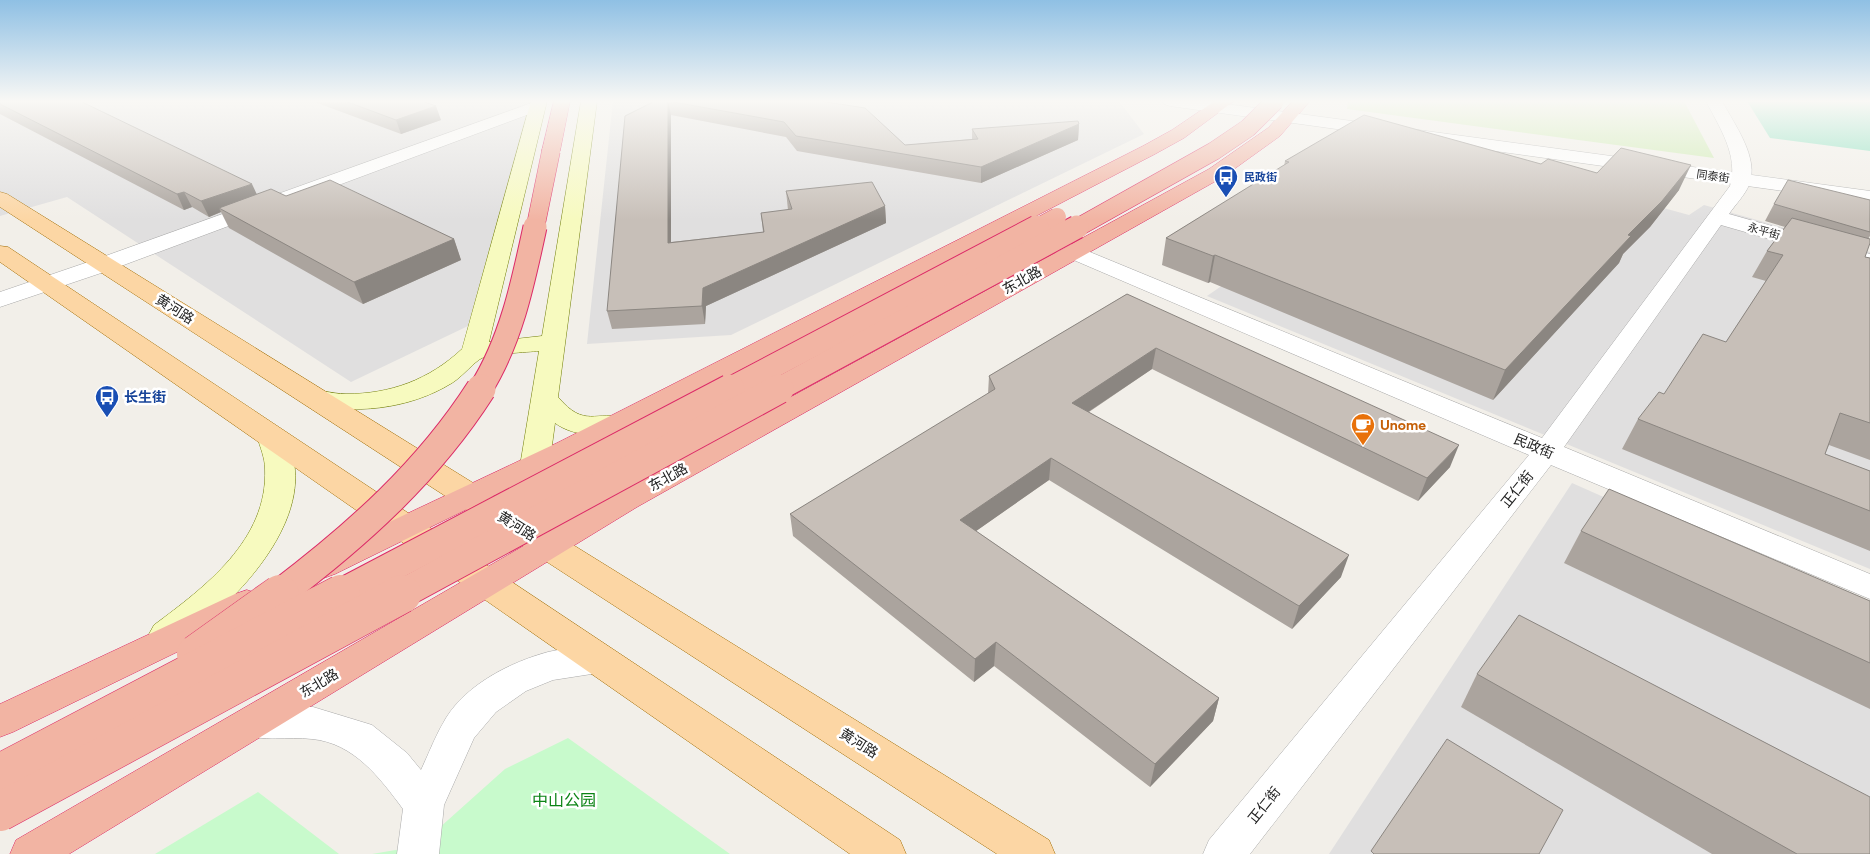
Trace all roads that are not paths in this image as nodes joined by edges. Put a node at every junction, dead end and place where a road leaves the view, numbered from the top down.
1 (438, 141) edge
2 (528, 141) edge
3 (552, 141) edge
4 (583, 141) edge
5 (1166, 141) edge
6 (1199, 141) edge
7 (1230, 141) edge
8 (1263, 141) edge
9 (1515, 141) edge
10 (1733, 141) edge
11 (1742, 175) junction
12 (1870, 189) edge
13 (1870, 197) edge
14 (0, 198) edge
15 (1716, 217) junction
16 (1005, 224) junction
17 (0, 252) edge
18 (1072, 252) junction
19 (1870, 261) edge
20 (105, 264) junction
21 (48, 284) junction
22 (0, 300) edge
23 (553, 342) junction
24 (474, 352) junction
25 (313, 397) junction
26 (545, 398) junction
27 (617, 424) junction
28 (271, 436) junction
29 (1547, 451) junction
30 (534, 465) junction
31 (678, 472) junction
32 (470, 496) junction
33 (405, 527) junction
34 (531, 547) junction
35 (487, 583) junction
36 (1870, 587) edge
37 (143, 652) junction
38 (598, 659) junction
39 (0, 721) edge
40 (253, 723) junction
41 (44, 750) junction
42 (0, 773) edge
43 (424, 805) junction
44 (0, 812) edge
45 (31, 854) edge
46 (418, 854) edge
47 (885, 854) edge
48 (1034, 854) edge
49 (1224, 854) edge

1 - 20 street
2 - 24 main road
3 - 41 highway, bridge
4 - 23 main road
5 - 16 highway
6 - 41 highway, bridge
7 - 44 highway, 东北路, bridge
8 - 18 highway, 东北路
9 - 11 street, 同泰街
10 - 11 street
11 - 12 street, 同泰街
11 - 13 street, 同泰街
11 - 15 street, 正仁街
14 - 20 main road, 黄河路
15 - 19 street, 永平街
15 - 29 street, 正仁街
16 - 18 street, 民政街
16 - 27 highway
17 - 21 main road
18 - 29 street, 民政街
18 - 31 highway, 东北路
20 - 21 street
20 - 25 main road, 黄河路
21 - 22 street
21 - 28 main road
23 - 24 main road
23 - 26 main road
24 - 25 main road
25 - 32 main road, 黄河路
26 - 27 main road
26 - 30 main road
27 - 30 highway
27 - 31 highway
28 - 33 main road
28 - 37 main road
29 - 36 street, 民政街
29 - 49 street, 正仁街
30 - 32 highway
30 - 34 main road
31 - 34 highway, 东北路
32 - 33 highway
32 - 34 main road, 黄河路
33 - 35 main road
33 - 37 highway
34 - 35 highway, 东北路
34 - 48 main road, 黄河路
35 - 38 main road
35 - 40 highway, 东北路
37 - 39 highway
38 - 43 street
38 - 47 main road
40 - 43 street
40 - 45 highway, 东北路
41 - 42 highway, bridge
43 - 46 street

